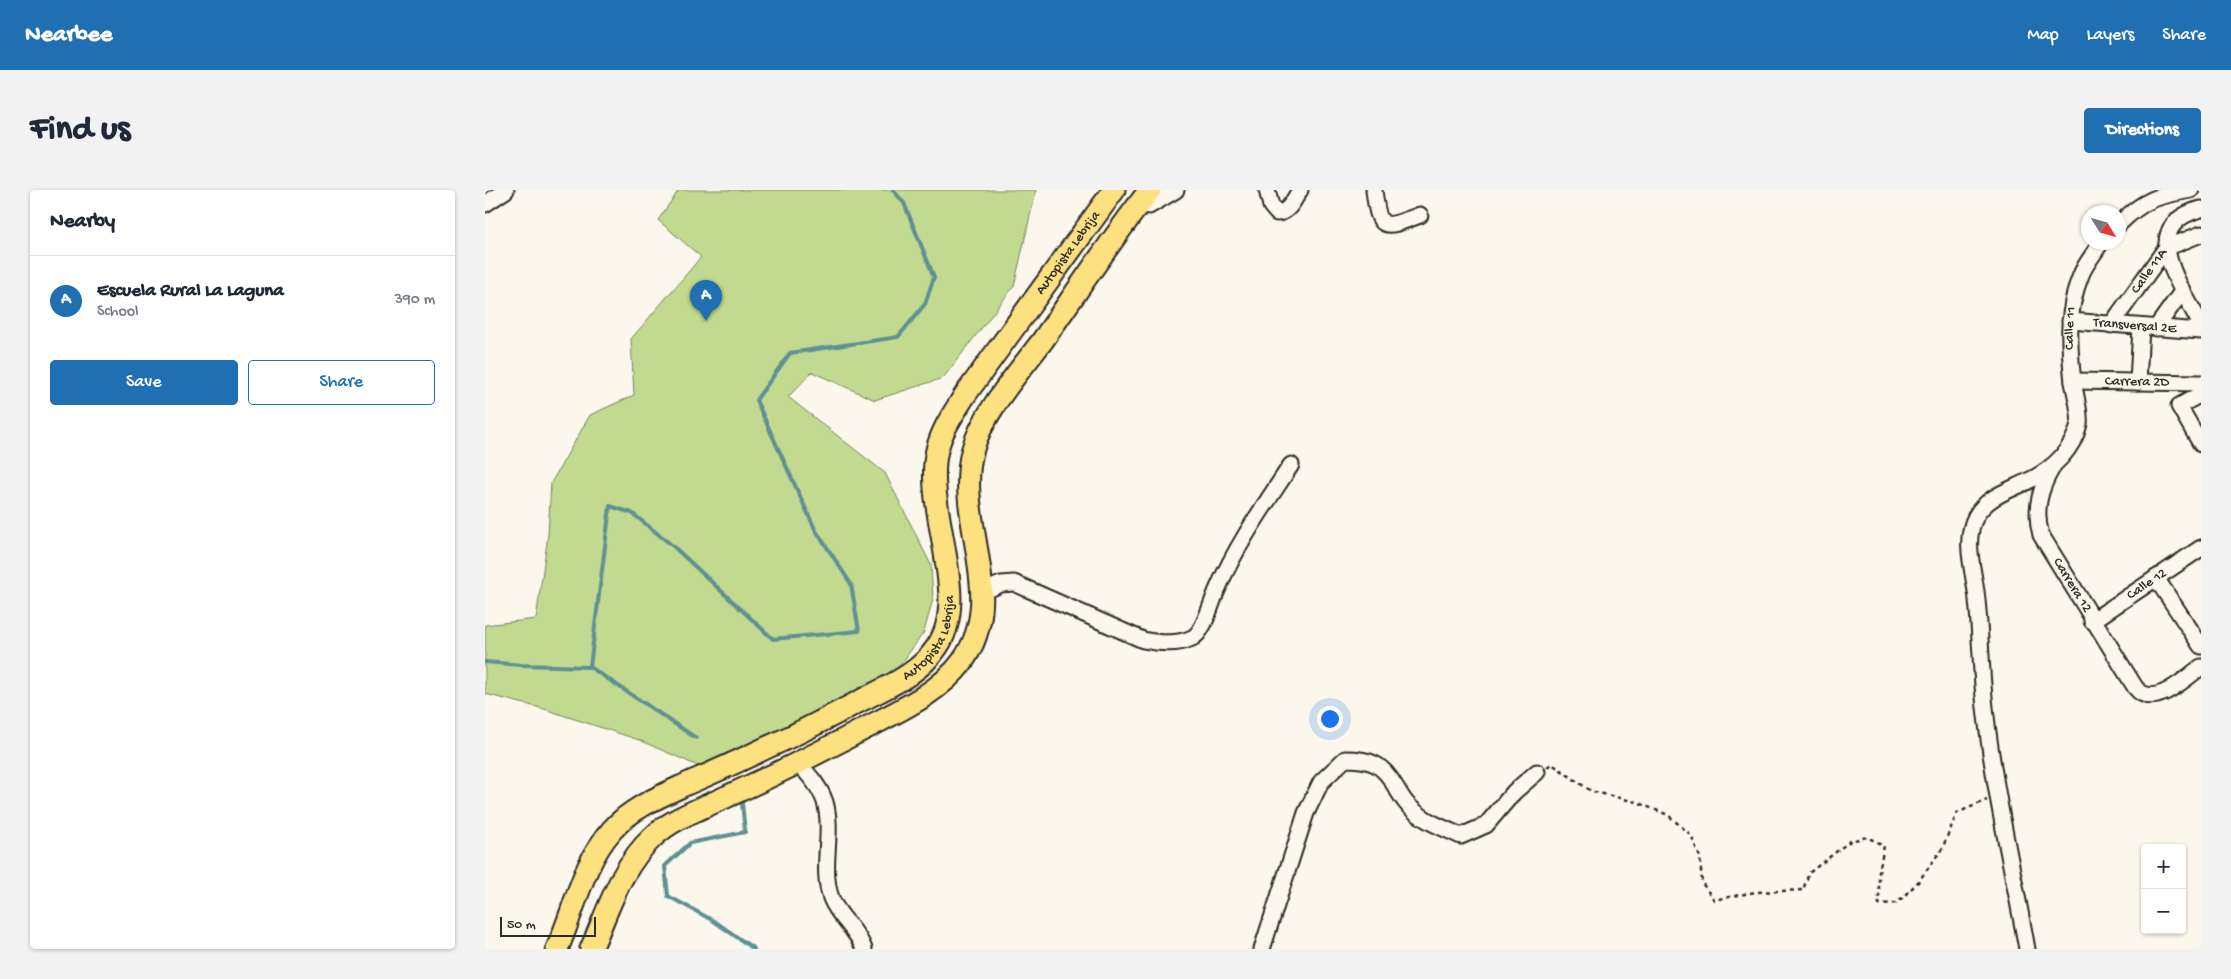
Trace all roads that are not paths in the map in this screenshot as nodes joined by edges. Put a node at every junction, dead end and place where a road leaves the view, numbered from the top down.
1 (506, 190) edge
2 (1114, 190) edge
3 (1176, 190) edge
4 (1267, 190) edge
5 (1300, 190) edge
6 (1375, 190) edge
7 (2191, 190) edge
8 (1145, 196) edge
9 (485, 204) edge
10 (2201, 209) edge
11 (1420, 215) dead end
12 (2126, 216) edge
13 (2201, 234) edge
14 (2166, 248) junction
15 (2096, 250) edge
16 (2183, 290) junction
17 (2069, 321) junction
18 (2111, 325) junction
19 (2201, 325) edge
20 (2148, 327) junction
21 (2201, 332) edge
22 (2073, 381) junction
23 (2138, 382) junction
24 (2201, 383) edge
25 (2201, 394) edge
26 (2201, 444) edge
27 (1291, 465) dead end
28 (2054, 465) junction
29 (2201, 549) edge
30 (2155, 578) junction
31 (982, 592) junction
32 (2092, 620) junction
33 (2201, 646) edge
34 (2201, 668) edge
35 (799, 764) junction
36 (1537, 772) road end
37 (557, 949) edge
38 (591, 949) edge
39 (864, 949) edge
40 (1262, 949) edge
41 (2027, 949) edge

1 - 9 street
2 - 37 highway, Autopista Lebrija
3 - 8 street
4 - 5 street
6 - 11 street
7 - 12 street
8 - 31 highway, Autopista Lebrija
10 - 14 street
13 - 14 street, Calle 11A
14 - 16 street
14 - 18 street, Calle 11A
15 - 17 street, Calle 11
16 - 19 street
16 - 20 street
17 - 18 street, Transversal 2E
17 - 22 street, Calle 11
18 - 20 street, Transversal 2E
20 - 21 street, Transversal 2E
20 - 23 street
22 - 23 street, Carrera 2D
22 - 28 street, Calle 11
23 - 24 street, Carrera 2D
25 - 26 street, Carrera 2D
27 - 31 street
28 - 32 street, Carrera 12
28 - 41 street
29 - 30 street, Calle 12
30 - 32 street, Calle 12
30 - 33 street
31 - 35 highway, Autopista Lebrija
32 - 34 street, Carrera 12
35 - 38 highway, Autopista Lebrija
35 - 39 street
36 - 40 street

